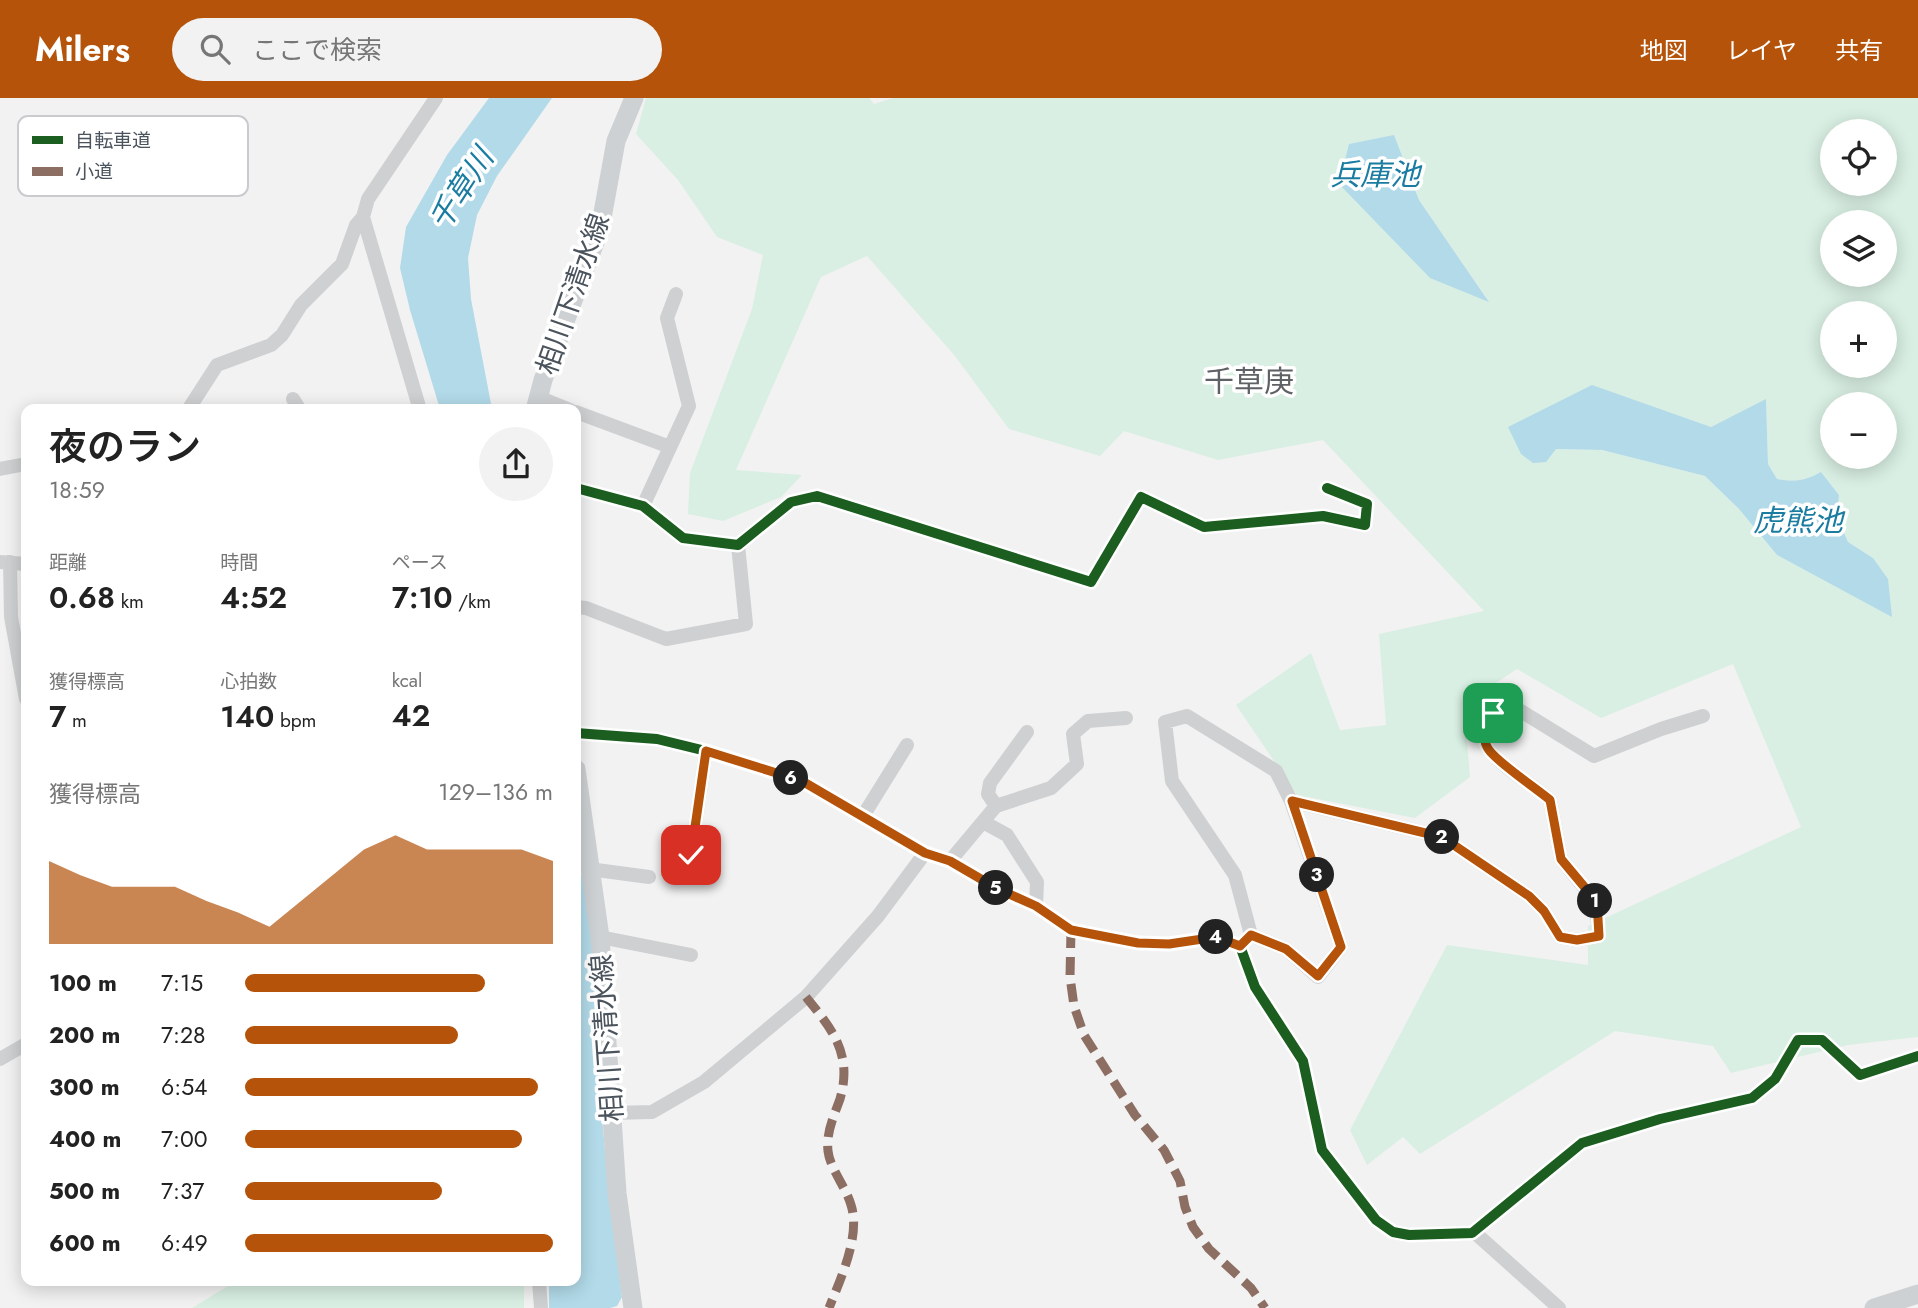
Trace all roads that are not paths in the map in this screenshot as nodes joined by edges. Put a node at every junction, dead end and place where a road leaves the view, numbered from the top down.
1 (436, 98) edge
2 (634, 98) edge
3 (363, 217) junction
4 (676, 294) dead end
5 (537, 403) edge
6 (192, 404) edge
7 (415, 404) edge
8 (581, 414) edge
9 (670, 447) junction
10 (21, 465) edge
11 (0, 469) edge
12 (1327, 488) dead end
13 (581, 489) edge
14 (643, 506) junction
15 (738, 545) junction
16 (5, 562) edge
17 (581, 608) edge
18 (21, 672) edge
19 (1703, 716) dead end
20 (1126, 718) dead end
21 (1027, 732) dead end
22 (581, 733) edge
23 (907, 745) dead end
24 (706, 751) junction
25 (1292, 801) junction
26 (996, 806) junction
27 (581, 807) edge
28 (863, 816) junction
29 (983, 822) junction
30 (925, 853) junction
31 (691, 855) dead end
32 (950, 861) junction
33 (589, 869) junction
34 (649, 877) dead end
35 (1036, 906) junction
36 (1251, 935) junction
37 (600, 937) junction
38 (1240, 946) junction
39 (691, 955) dead end
40 (21, 1047) edge
41 (1918, 1056) edge
42 (0, 1059) edge
43 (611, 1113) junction
44 (1474, 1232) junction
45 (539, 1286) edge
46 (1918, 1294) edge
47 (541, 1308) edge
48 (633, 1308) edge
49 (1559, 1308) edge
50 (1874, 1308) edge

1 - 3 street
2 - 5 main road, 相川下清水線
3 - 6 street
3 - 7 street
4 - 9 street
8 - 9 street
9 - 14 street
10 - 11 street
12 - 15 street
13 - 14 street
14 - 15 street
15 - 17 street
16 - 18 street
19 - 25 street
20 - 26 street
21 - 26 street
22 - 24 street
23 - 28 street
24 - 28 street
24 - 31 street
25 - 36 street
25 - 36 street
26 - 29 street
27 - 33 main road, 相川下清水線
28 - 30 street
29 - 32 street
29 - 35 street
30 - 32 street
30 - 43 street
32 - 35 street
33 - 34 street
33 - 37 main road, 相川下清水線
35 - 38 street
36 - 38 street
37 - 39 street
37 - 43 main road, 相川下清水線
38 - 44 street
40 - 42 street
41 - 44 street
43 - 48 main road, 相川下清水線
44 - 49 street
45 - 47 street
46 - 50 main road

